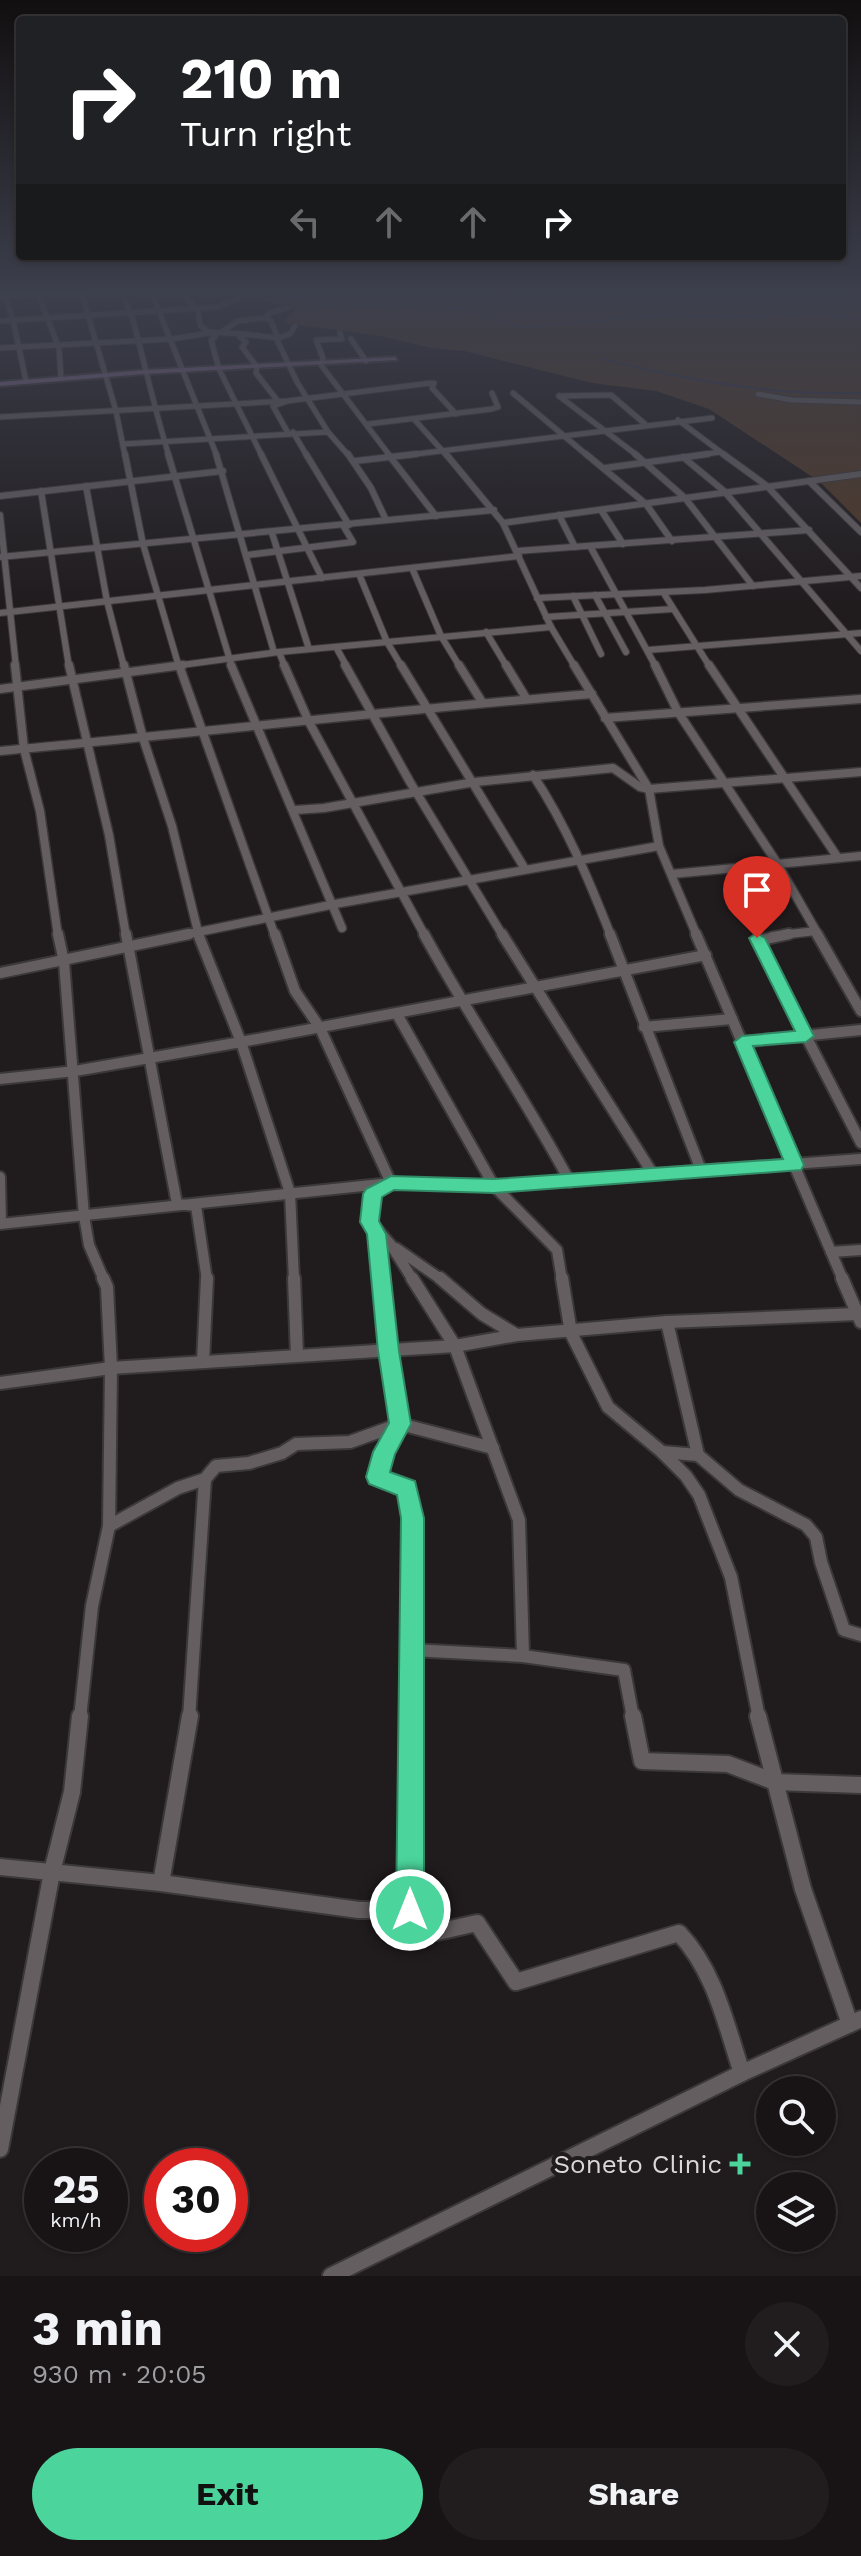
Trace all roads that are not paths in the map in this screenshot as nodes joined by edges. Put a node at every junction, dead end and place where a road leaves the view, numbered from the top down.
1 (111, 395) edge
2 (151, 395) edge
3 (192, 395) edge
4 (232, 395) edge
5 (273, 395) edge
6 (325, 395) edge
7 (341, 395) edge
8 (437, 395) edge
9 (493, 395) edge
10 (516, 395) edge
11 (600, 395) edge
12 (611, 395) edge
13 (765, 395) edge
14 (304, 397) junction
15 (277, 400) junction
16 (287, 401) junction
17 (861, 402) edge
18 (236, 404) junction
19 (197, 407) junction
20 (155, 410) junction
21 (116, 411) junction
22 (456, 414) junction
23 (0, 417) edge
24 (712, 418) dead end
25 (414, 419) junction
26 (678, 420) junction
27 (368, 424) junction
28 (645, 424) junction
29 (605, 430) junction
30 (290, 432) junction
31 (328, 432) junction
32 (564, 435) junction
33 (253, 436) junction
34 (210, 439) junction
35 (165, 441) junction
36 (123, 444) junction
37 (442, 451) junction
38 (720, 452) junction
39 (392, 456) junction
40 (683, 457) junction
41 (355, 461) junction
42 (646, 462) junction
43 (605, 468) junction
44 (223, 471) junction
45 (861, 474) edge
46 (176, 475) junction
47 (130, 480) junction
48 (809, 481) junction
49 (86, 486) junction
50 (767, 486) junction
51 (41, 491) junction
52 (724, 491) junction
53 (0, 496) edge
54 (685, 498) junction
55 (646, 504) junction
56 (494, 510) junction
57 (601, 510) junction
58 (0, 515) edge
59 (559, 515) junction
60 (436, 516) junction
61 (386, 520) junction
62 (503, 523) junction
63 (349, 525) junction
64 (300, 530) junction
65 (809, 530) junction
66 (861, 532) edge
67 (272, 533) junction
68 (761, 534) junction
69 (242, 536) junction
70 (714, 537) junction
71 (191, 540) junction
72 (672, 541) junction
73 (143, 544) junction
74 (623, 544) junction
75 (590, 546) junction
76 (575, 547) junction
77 (98, 548) junction
78 (309, 548) junction
79 (279, 551) junction
80 (52, 553) junction
81 (518, 553) junction
82 (247, 555) junction
83 (2, 557) edge
84 (412, 568) junction
85 (359, 574) junction
86 (861, 576) edge
87 (850, 577) junction
88 (322, 578) junction
89 (290, 581) junction
90 (800, 582) junction
91 (254, 585) junction
92 (753, 586) junction
93 (861, 588) edge
94 (206, 591) junction
95 (663, 592) junction
96 (617, 594) junction
97 (595, 595) junction
98 (158, 596) junction
99 (573, 596) junction
100 (537, 598) junction
101 (107, 601) junction
102 (58, 607) junction
103 (673, 609) junction
104 (627, 612) junction
105 (4, 613) edge
106 (605, 613) junction
107 (582, 614) junction
108 (546, 617) junction
109 (551, 627) junction
110 (486, 632) junction
111 (847, 633) junction
112 (861, 633) edge
113 (441, 636) junction
114 (387, 642) junction
115 (696, 645) junction
116 (336, 647) junction
117 (309, 649) junction
118 (648, 650) junction
119 (861, 651) edge
120 (276, 652) junction
121 (626, 652) dead end
122 (601, 654) dead end
123 (229, 659) junction
124 (179, 666) junction
125 (128, 672) junction
126 (71, 680) junction
127 (17, 687) junction
128 (0, 689) edge
129 (592, 694) junction
130 (526, 698) junction
131 (861, 699) edge
132 (482, 702) junction
133 (427, 707) junction
134 (735, 707) junction
135 (370, 712) junction
136 (678, 712) junction
137 (605, 718) junction
138 (309, 722) junction
139 (260, 727) junction
140 (202, 732) junction
141 (143, 738) junction
142 (86, 742) junction
143 (24, 749) junction
144 (0, 751) edge
145 (861, 772) edge
146 (533, 775) junction
147 (785, 778) junction
148 (726, 781) junction
149 (475, 782) junction
150 (649, 789) junction
151 (416, 792) junction
152 (352, 802) junction
153 (295, 810) junction
154 (659, 846) junction
155 (861, 856) edge
156 (838, 858) junction
157 (578, 860) junction
158 (777, 863) junction
159 (525, 869) junction
160 (672, 874) junction
161 (469, 879) junction
162 (401, 892) junction
163 (335, 904) junction
164 (268, 918) junction
165 (342, 928) dead end
166 (197, 931) junction
167 (816, 931) junction
168 (127, 948) junction
169 (706, 955) junction
170 (64, 962) junction
171 (622, 971) junction
172 (0, 973) edge
173 (534, 986) junction
174 (461, 1002) junction
175 (861, 1011) edge
176 (397, 1014) junction
177 (732, 1019) junction
178 (644, 1027) junction
179 (320, 1028) junction
180 (861, 1030) edge
181 (806, 1036) junction
182 (241, 1042) junction
183 (742, 1042) junction
184 (147, 1058) junction
185 (75, 1071) junction
186 (0, 1079) edge
187 (861, 1143) edge
188 (861, 1159) edge
189 (794, 1165) junction
190 (701, 1170) junction
191 (653, 1174) junction
192 (0, 1177) edge
193 (570, 1182) junction
194 (391, 1183) junction
195 (494, 1186) junction
196 (290, 1193) junction
197 (177, 1204) junction
198 (84, 1216) junction
199 (0, 1224) edge
200 (377, 1234) junction
201 (391, 1245) junction
202 (861, 1250) edge
203 (831, 1252) junction
204 (859, 1318) edge
205 (667, 1322) junction
206 (571, 1333) junction
207 (517, 1335) junction
208 (455, 1346) junction
209 (389, 1351) junction
210 (297, 1356) junction
211 (203, 1362) junction
212 (111, 1368) junction
213 (0, 1383) edge
214 (400, 1424) junction
215 (493, 1448) junction
216 (662, 1452) junction
217 (698, 1455) junction
218 (205, 1479) junction
219 (109, 1526) junction
220 (861, 1635) edge
221 (412, 1650) junction
222 (523, 1656) junction
223 (775, 1782) junction
224 (861, 1785) edge
225 (0, 1867) edge
226 (52, 1872) junction
227 (161, 1883) junction
228 (410, 1910) junction
229 (856, 2021) edge
230 (742, 2073) junction
231 (0, 2149) edge
232 (331, 2276) edge

1 - 21 street
2 - 20 street
3 - 19 street
4 - 18 street
5 - 15 street
6 - 14 street
7 - 27 street
8 - 22 street
9 - 22 street
10 - 32 street
11 - 29 street
12 - 28 street
13 - 17 street
14 - 16 street
14 - 31 street
15 - 16 street
15 - 18 street
16 - 30 street
18 - 19 street
18 - 33 street
19 - 20 street
19 - 34 street
20 - 21 street
20 - 35 street
21 - 23 street
21 - 36 street
22 - 25 street
24 - 26 street
25 - 27 street
25 - 37 street
26 - 28 street
26 - 38 street
27 - 39 street
28 - 29 street
29 - 32 street
29 - 42 street
30 - 31 street
30 - 33 street
30 - 63 street
31 - 41 street
32 - 37 street
32 - 43 street
33 - 34 street
33 - 64 street
34 - 35 street
34 - 44 street
35 - 36 street
35 - 46 street
36 - 47 street
37 - 39 street
37 - 56 street
38 - 40 street
38 - 50 street
39 - 41 street
39 - 60 street
40 - 42 street
40 - 52 street
41 - 61 street
42 - 43 street
42 - 54 street
43 - 55 street
44 - 46 street
44 - 69 street
45 - 48 street
46 - 47 street
46 - 71 street
47 - 49 street
47 - 73 street
48 - 50 street
48 - 66 street
49 - 51 street
49 - 77 street
50 - 52 street
50 - 65 street
51 - 53 street
51 - 80 street
52 - 54 street
52 - 68 street
54 - 55 street
54 - 70 street
55 - 57 street
55 - 72 street
56 - 60 street
56 - 62 street
57 - 59 street
57 - 74 street
58 - 83 street
59 - 62 street
59 - 76 street
60 - 61 street
61 - 63 street
62 - 81 street
63 - 64 street
63 - 78 street
64 - 67 street
64 - 78 street
65 - 68 street
65 - 87 street
67 - 69 street
67 - 79 street
68 - 70 street
68 - 90 street
69 - 71 street
69 - 82 street
70 - 72 street
70 - 92 street
71 - 73 street
71 - 94 street
72 - 74 street
73 - 77 street
73 - 98 street
74 - 75 street
75 - 76 street
75 - 96 street
76 - 81 street
77 - 80 street
77 - 101 street
78 - 79 street
78 - 88 street
79 - 82 street
79 - 89 street
80 - 83 street
80 - 102 street
81 - 84 street
81 - 100 street
82 - 91 street
83 - 105 street
84 - 85 street
84 - 113 street
85 - 88 street
85 - 114 street
86 - 87 street
87 - 90 street
87 - 93 street
88 - 89 street
89 - 91 street
89 - 117 street
90 - 92 street
90 - 111 street
91 - 94 street
91 - 120 street
92 - 95 street
94 - 98 street
94 - 123 street
95 - 96 street
95 - 103 street
96 - 97 street
96 - 104 street
97 - 99 street
97 - 106 street
98 - 101 street
98 - 124 street
99 - 100 street
99 - 107 street
100 - 108 street
101 - 102 street
101 - 125 street
102 - 105 street
102 - 126 street
103 - 104 street
103 - 115 street
104 - 106 street
104 - 118 street
105 - 127 street
106 - 107 street
106 - 121 street
107 - 108 street
107 - 122 street
108 - 109 street
109 - 110 street
109 - 129 street
110 - 113 street
110 - 130 street
111 - 112 street
111 - 115 street
111 - 119 street
113 - 114 street
113 - 132 street
114 - 116 street
114 - 133 street
115 - 118 street
115 - 134 street
116 - 117 street
116 - 135 street
117 - 120 street
118 - 136 street
120 - 123 street
120 - 138 street
123 - 124 street
123 - 139 street
124 - 125 street
124 - 140 street
125 - 126 street
125 - 141 street
126 - 127 street
126 - 142 street
127 - 128 street
127 - 143 street
129 - 130 street
129 - 137 street
130 - 132 street
131 - 134 street
132 - 133 street
133 - 135 street
133 - 149 street
134 - 136 street
134 - 147 street
135 - 138 street
135 - 151 street
136 - 137 street
136 - 148 street
137 - 150 street
138 - 139 street
138 - 152 street
139 - 140 street
139 - 153 street
140 - 141 street
140 - 164 street
141 - 142 street
141 - 166 street
142 - 143 street
142 - 168 street
143 - 144 street
143 - 170 street
145 - 147 street
146 - 149 street
146 - 150 street
146 - 157 street
147 - 148 street
147 - 156 street
148 - 150 street
148 - 158 street
149 - 151 street
149 - 159 street
150 - 154 street
151 - 152 street
151 - 161 street
152 - 153 street
152 - 162 street
153 - 163 street
154 - 157 street
154 - 160 street
155 - 156 street
156 - 158 street
157 - 159 street
157 - 171 street
158 - 160 street
158 - 167 street
159 - 161 street
160 - 169 street
161 - 162 street
161 - 173 street
162 - 163 street
162 - 174 street
163 - 164 street
163 - 165 street
164 - 166 street
164 - 179 street
166 - 168 street
166 - 182 street
167 - 175 street
167 - 181 street
168 - 170 street
168 - 184 street
169 - 171 street
169 - 177 street
170 - 172 street
170 - 185 street
171 - 173 street
171 - 178 street
173 - 174 street
173 - 191 street
174 - 176 street
174 - 193 street
176 - 179 street
176 - 195 street
177 - 178 street
177 - 183 street
178 - 190 street
179 - 182 street
179 - 194 street
180 - 181 street
181 - 183 street
181 - 187 street
182 - 184 street
182 - 196 street
183 - 189 street
184 - 185 street
184 - 197 street
185 - 186 street
185 - 198 street
188 - 189 street
189 - 190 street
189 - 203 street
190 - 191 street
191 - 193 street
192 - 199 street
193 - 195 street
194 - 195 street
194 - 196 street
194 - 200 street
195 - 206 street
196 - 197 street
196 - 210 street
197 - 198 street
197 - 211 street
198 - 199 street
198 - 212 street
200 - 201 street
200 - 209 street
201 - 207 street
201 - 208 street
202 - 203 street
203 - 204 street
204 - 205 street
205 - 206 street
205 - 217 street
206 - 207 street
206 - 216 street
207 - 208 street
208 - 209 street
208 - 215 street
209 - 210 street
209 - 214 street
210 - 211 street
211 - 212 street
212 - 213 street
212 - 219 street
214 - 215 street
214 - 218 street
214 - 221 street
215 - 222 street
216 - 217 street
216 - 223 street
217 - 220 street
218 - 219 street
218 - 227 street
219 - 226 street
221 - 222 street
221 - 228 street
222 - 223 street
223 - 224 street
223 - 229 street
225 - 226 street
226 - 227 street
226 - 231 street
227 - 228 street
228 - 230 street
229 - 230 street
230 - 232 street

